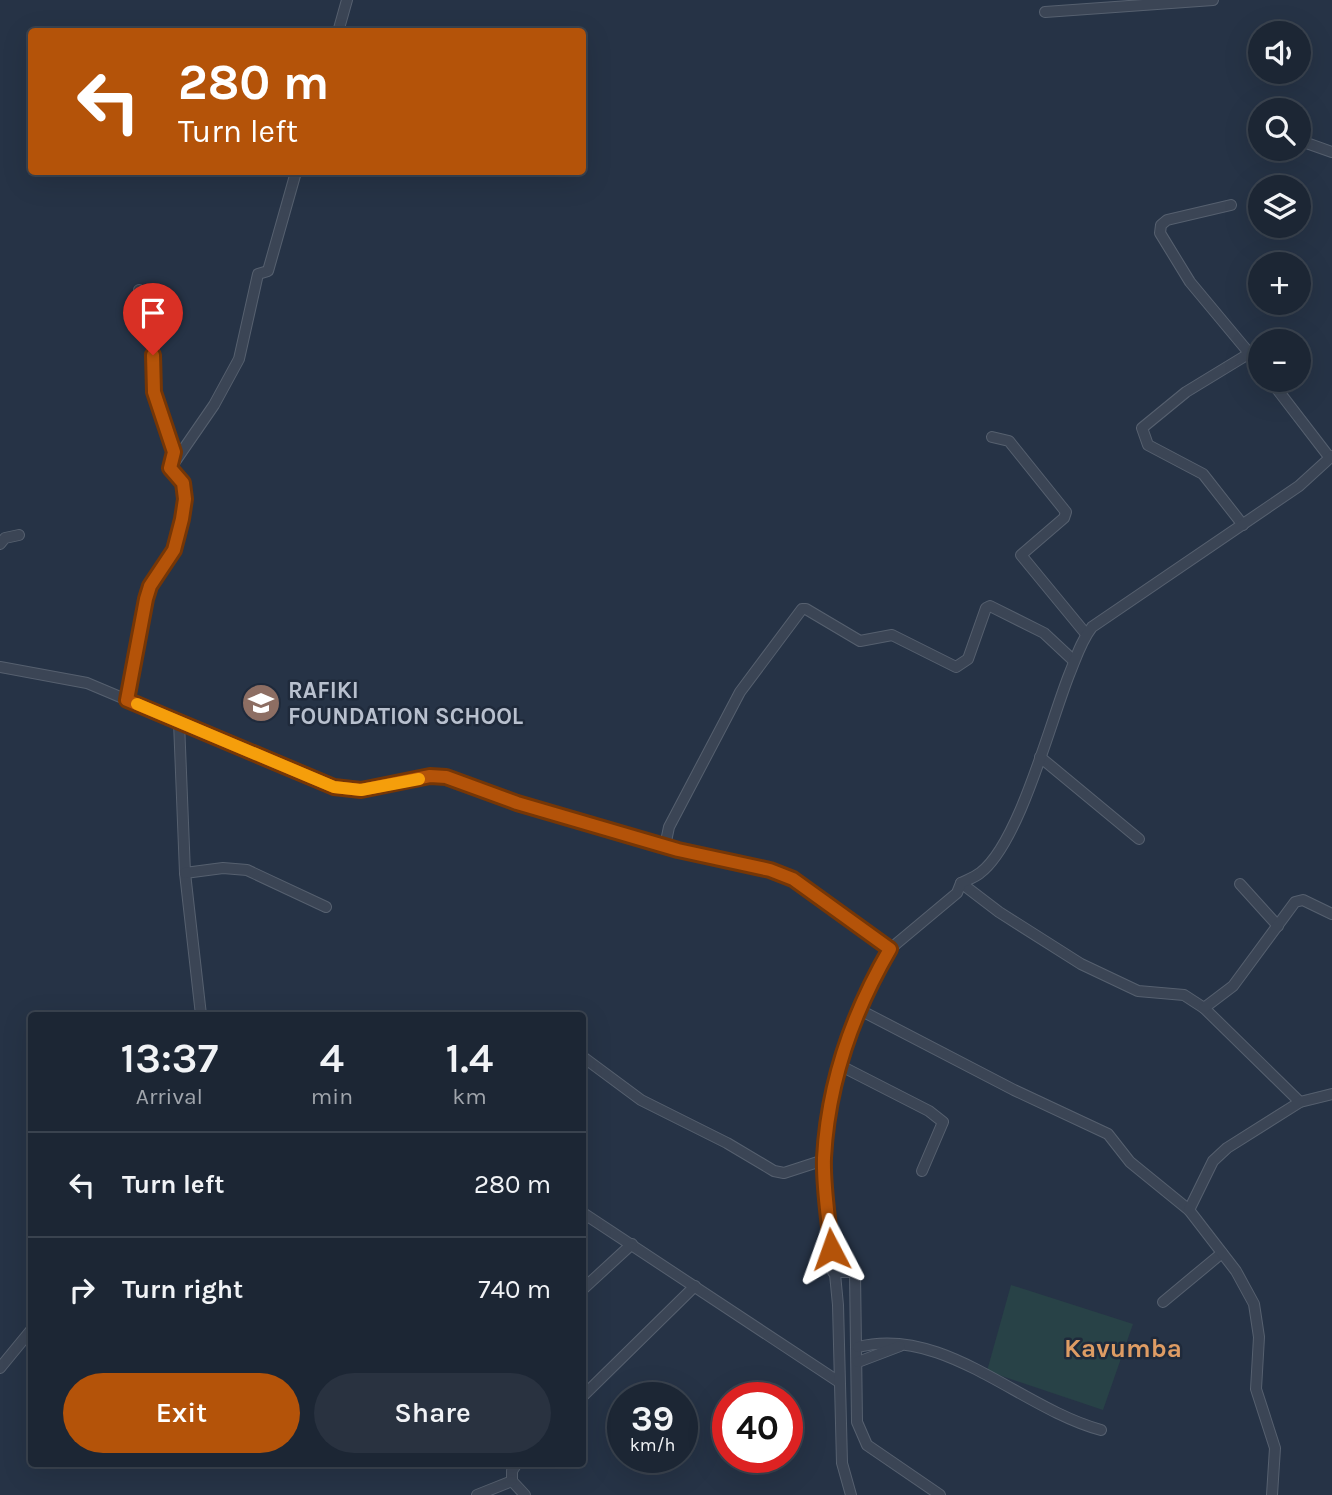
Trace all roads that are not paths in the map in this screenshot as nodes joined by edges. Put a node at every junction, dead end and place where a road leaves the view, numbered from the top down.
1 (346, 0) edge
2 (1213, 0) edge
3 (1045, 12) dead end
4 (339, 28) edge
5 (1311, 145) edge
6 (1332, 152) edge
7 (295, 175) edge
8 (1231, 205) dead end
9 (139, 290) dead end
10 (1248, 351) edge
11 (1248, 354) edge
12 (1280, 392) edge
13 (992, 437) dead end
14 (1331, 457) edge
15 (170, 468) junction
16 (1243, 525) junction
17 (19, 535) dead end
18 (0, 544) edge
19 (1086, 634) junction
20 (1074, 662) junction
21 (0, 667) edge
22 (127, 700) junction
23 (179, 722) junction
24 (1040, 757) junction
25 (1139, 839) dead end
26 (665, 846) junction
27 (185, 873) junction
28 (961, 883) junction
29 (1240, 884) dead end
30 (326, 907) dead end
31 (1332, 914) edge
32 (1278, 926) junction
33 (890, 949) junction
34 (1204, 1007) junction
35 (858, 1009) junction
36 (201, 1012) edge
37 (586, 1059) edge
38 (839, 1065) junction
39 (1332, 1094) edge
40 (1300, 1102) junction
41 (824, 1160) junction
42 (922, 1171) dead end
43 (1189, 1210) junction
44 (586, 1215) edge
45 (632, 1244) junction
46 (1222, 1253) junction
47 (833, 1272) junction
48 (586, 1286) edge
49 (695, 1286) junction
50 (1163, 1302) dead end
51 (28, 1334) edge
52 (910, 1345) junction
53 (858, 1347) junction
54 (858, 1362) junction
55 (0, 1368) edge
56 (839, 1382) junction
57 (586, 1393) edge
58 (1101, 1430) dead end
59 (514, 1467) edge
60 (512, 1481) junction
61 (477, 1495) edge
62 (525, 1495) edge
63 (851, 1495) edge
64 (940, 1495) edge
65 (1272, 1495) edge

1 - 4 street
2 - 3 street
5 - 6 street
7 - 15 street
8 - 10 street
9 - 15 street
11 - 16 street
12 - 14 street
13 - 19 street
14 - 16 street
15 - 22 street
16 - 19 street
17 - 18 street
19 - 20 street
20 - 24 street
20 - 26 street
21 - 22 street
22 - 23 street
23 - 26 street
23 - 27 street
24 - 25 street
24 - 28 street
26 - 33 street
27 - 30 street
27 - 36 street
28 - 33 street
28 - 34 street
29 - 32 street
31 - 32 street
32 - 34 street
33 - 35 street
34 - 40 street
35 - 38 street
35 - 43 street
37 - 41 street
38 - 41 street
38 - 42 street
39 - 40 street
40 - 43 street
41 - 47 street
43 - 46 street
44 - 45 street
45 - 48 street
45 - 49 street
46 - 50 street
46 - 65 street
47 - 53 street
47 - 56 street
49 - 56 street
49 - 57 street
51 - 55 street
52 - 53 street
52 - 54 street
52 - 58 street
53 - 54 street
54 - 64 street
56 - 63 street
59 - 60 street
60 - 61 street
60 - 62 street

